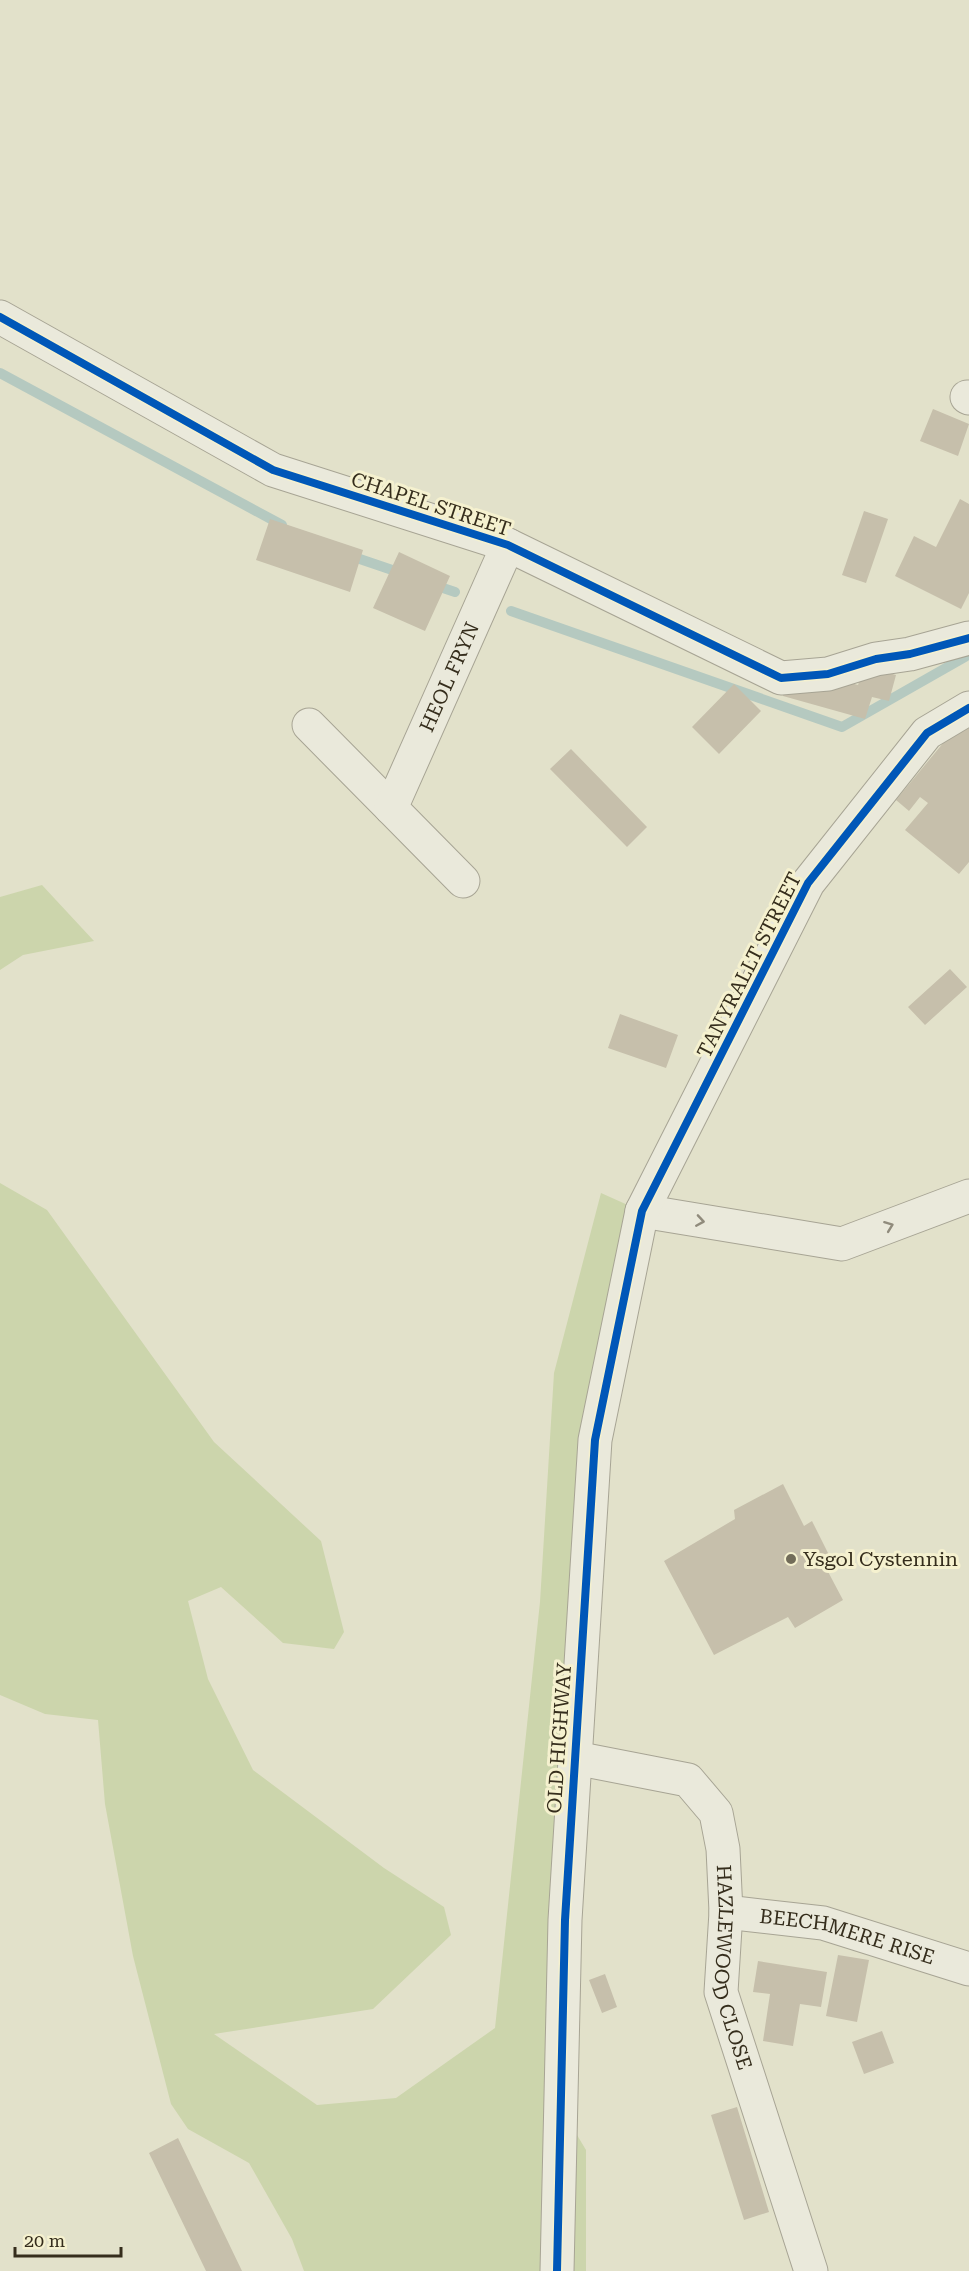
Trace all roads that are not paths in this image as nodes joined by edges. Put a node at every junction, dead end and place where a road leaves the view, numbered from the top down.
1 (0, 317) edge
2 (508, 545) junction
3 (969, 638) edge
4 (969, 708) edge
5 (309, 725) dead end
6 (391, 808) junction
7 (463, 880) dead end
8 (969, 1196) edge
9 (642, 1211) junction
10 (575, 1758) junction
11 (726, 1912) junction
12 (969, 1969) edge
13 (556, 2271) edge
14 (811, 2271) edge

1 - 2 street, CHAPEL STREET
2 - 3 street, CHAPEL STREET
2 - 6 street, HEOL FRYN
4 - 9 street, TANYRALLT STREET
5 - 6 street
6 - 7 street
9 -> 8 street
9 - 10 street, OLD HIGHWAY
10 - 11 street, HAZLEWOOD CLOSE
10 - 13 street, OLD HIGHWAY
11 - 12 street, BEECHMERE RISE
11 - 14 street, HAZLEWOOD CLOSE

